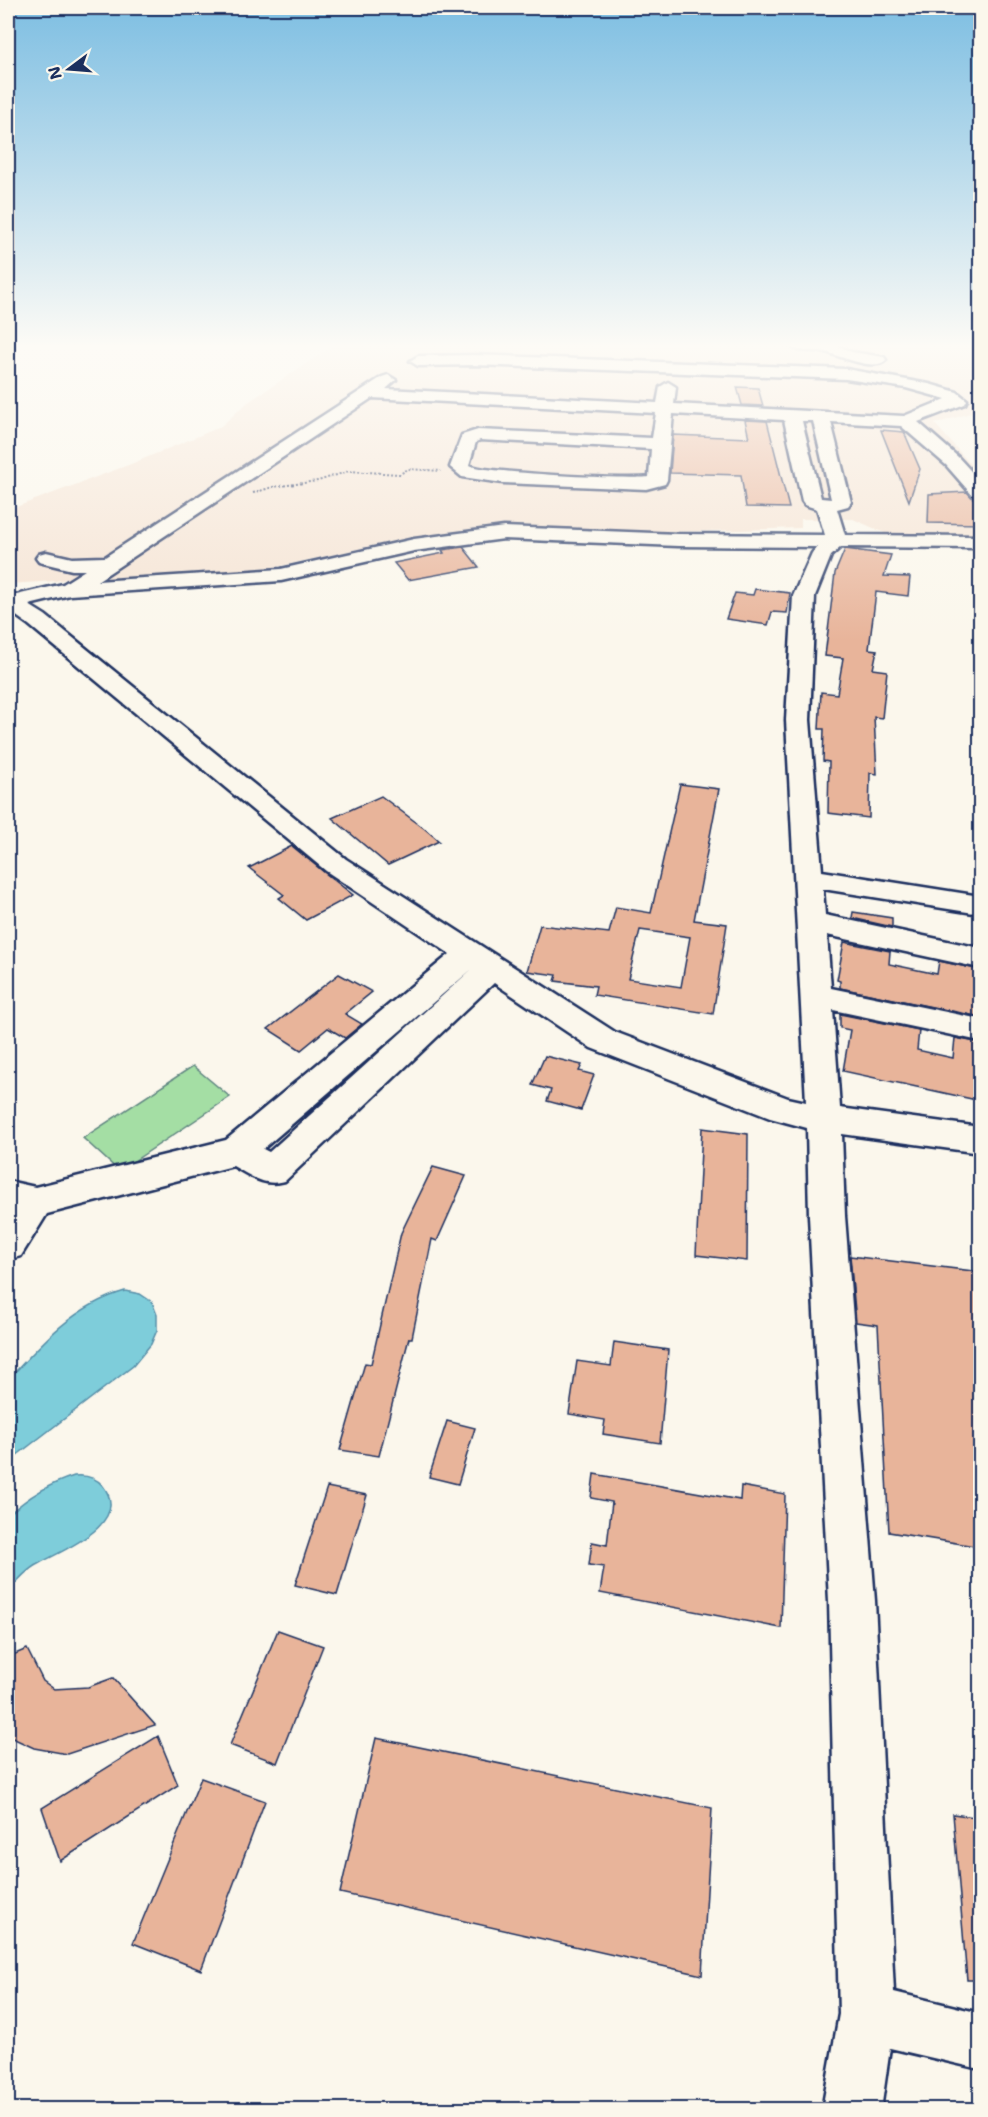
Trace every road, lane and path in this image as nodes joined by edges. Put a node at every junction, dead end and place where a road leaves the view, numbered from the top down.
1 (291, 444) edge
2 (466, 444) edge
3 (656, 444) edge
4 (660, 444) joint
5 (799, 444) edge
6 (825, 444) edge
7 (932, 444) edge
8 (800, 448) junction
9 (826, 449) junction
10 (469, 473) junction
11 (981, 492) edge
12 (248, 494) dead end
13 (826, 506) junction
14 (981, 528) edge
15 (837, 540) junction
16 (981, 542) edge
17 (46, 558) dead end
18 (108, 563) junction
19 (70, 589) junction
20 (10, 602) edge
21 (808, 878) junction
22 (981, 905) edge
23 (811, 922) junction
24 (981, 958) edge
25 (481, 961) junction
26 (816, 996) junction
27 (981, 1030) edge
28 (394, 1038) junction
29 (312, 1088) junction
30 (342, 1106) junction
31 (824, 1119) junction
32 (981, 1140) edge
33 (237, 1151) junction
34 (21, 1199) edge
35 (8, 1245) edge
36 (867, 2014) junction
37 (981, 2040) edge
38 (851, 2109) edge

1 - 18 street
2 - 10 street
3 - 4 street
4 - 10 street
5 - 8 street
6 - 9 street
7 - 11 street
8 - 9 street
8 - 13 street
9 - 13 street
10 - 12 path
13 - 14 street
13 - 15 street
15 - 16 street
15 - 19 street
15 - 21 street
17 - 18 street
18 - 19 street
19 - 20 street
20 - 25 street
21 - 22 street
21 - 23 street
23 - 24 street
23 - 26 street
25 - 28 street
25 - 31 street
26 - 27 street
26 - 31 street
28 - 29 street
28 - 30 street
29 - 30 street
29 - 33 street
30 - 33 street
31 - 32 street
31 - 36 street
33 - 34 street
34 - 35 street
36 - 37 street
36 - 38 street

